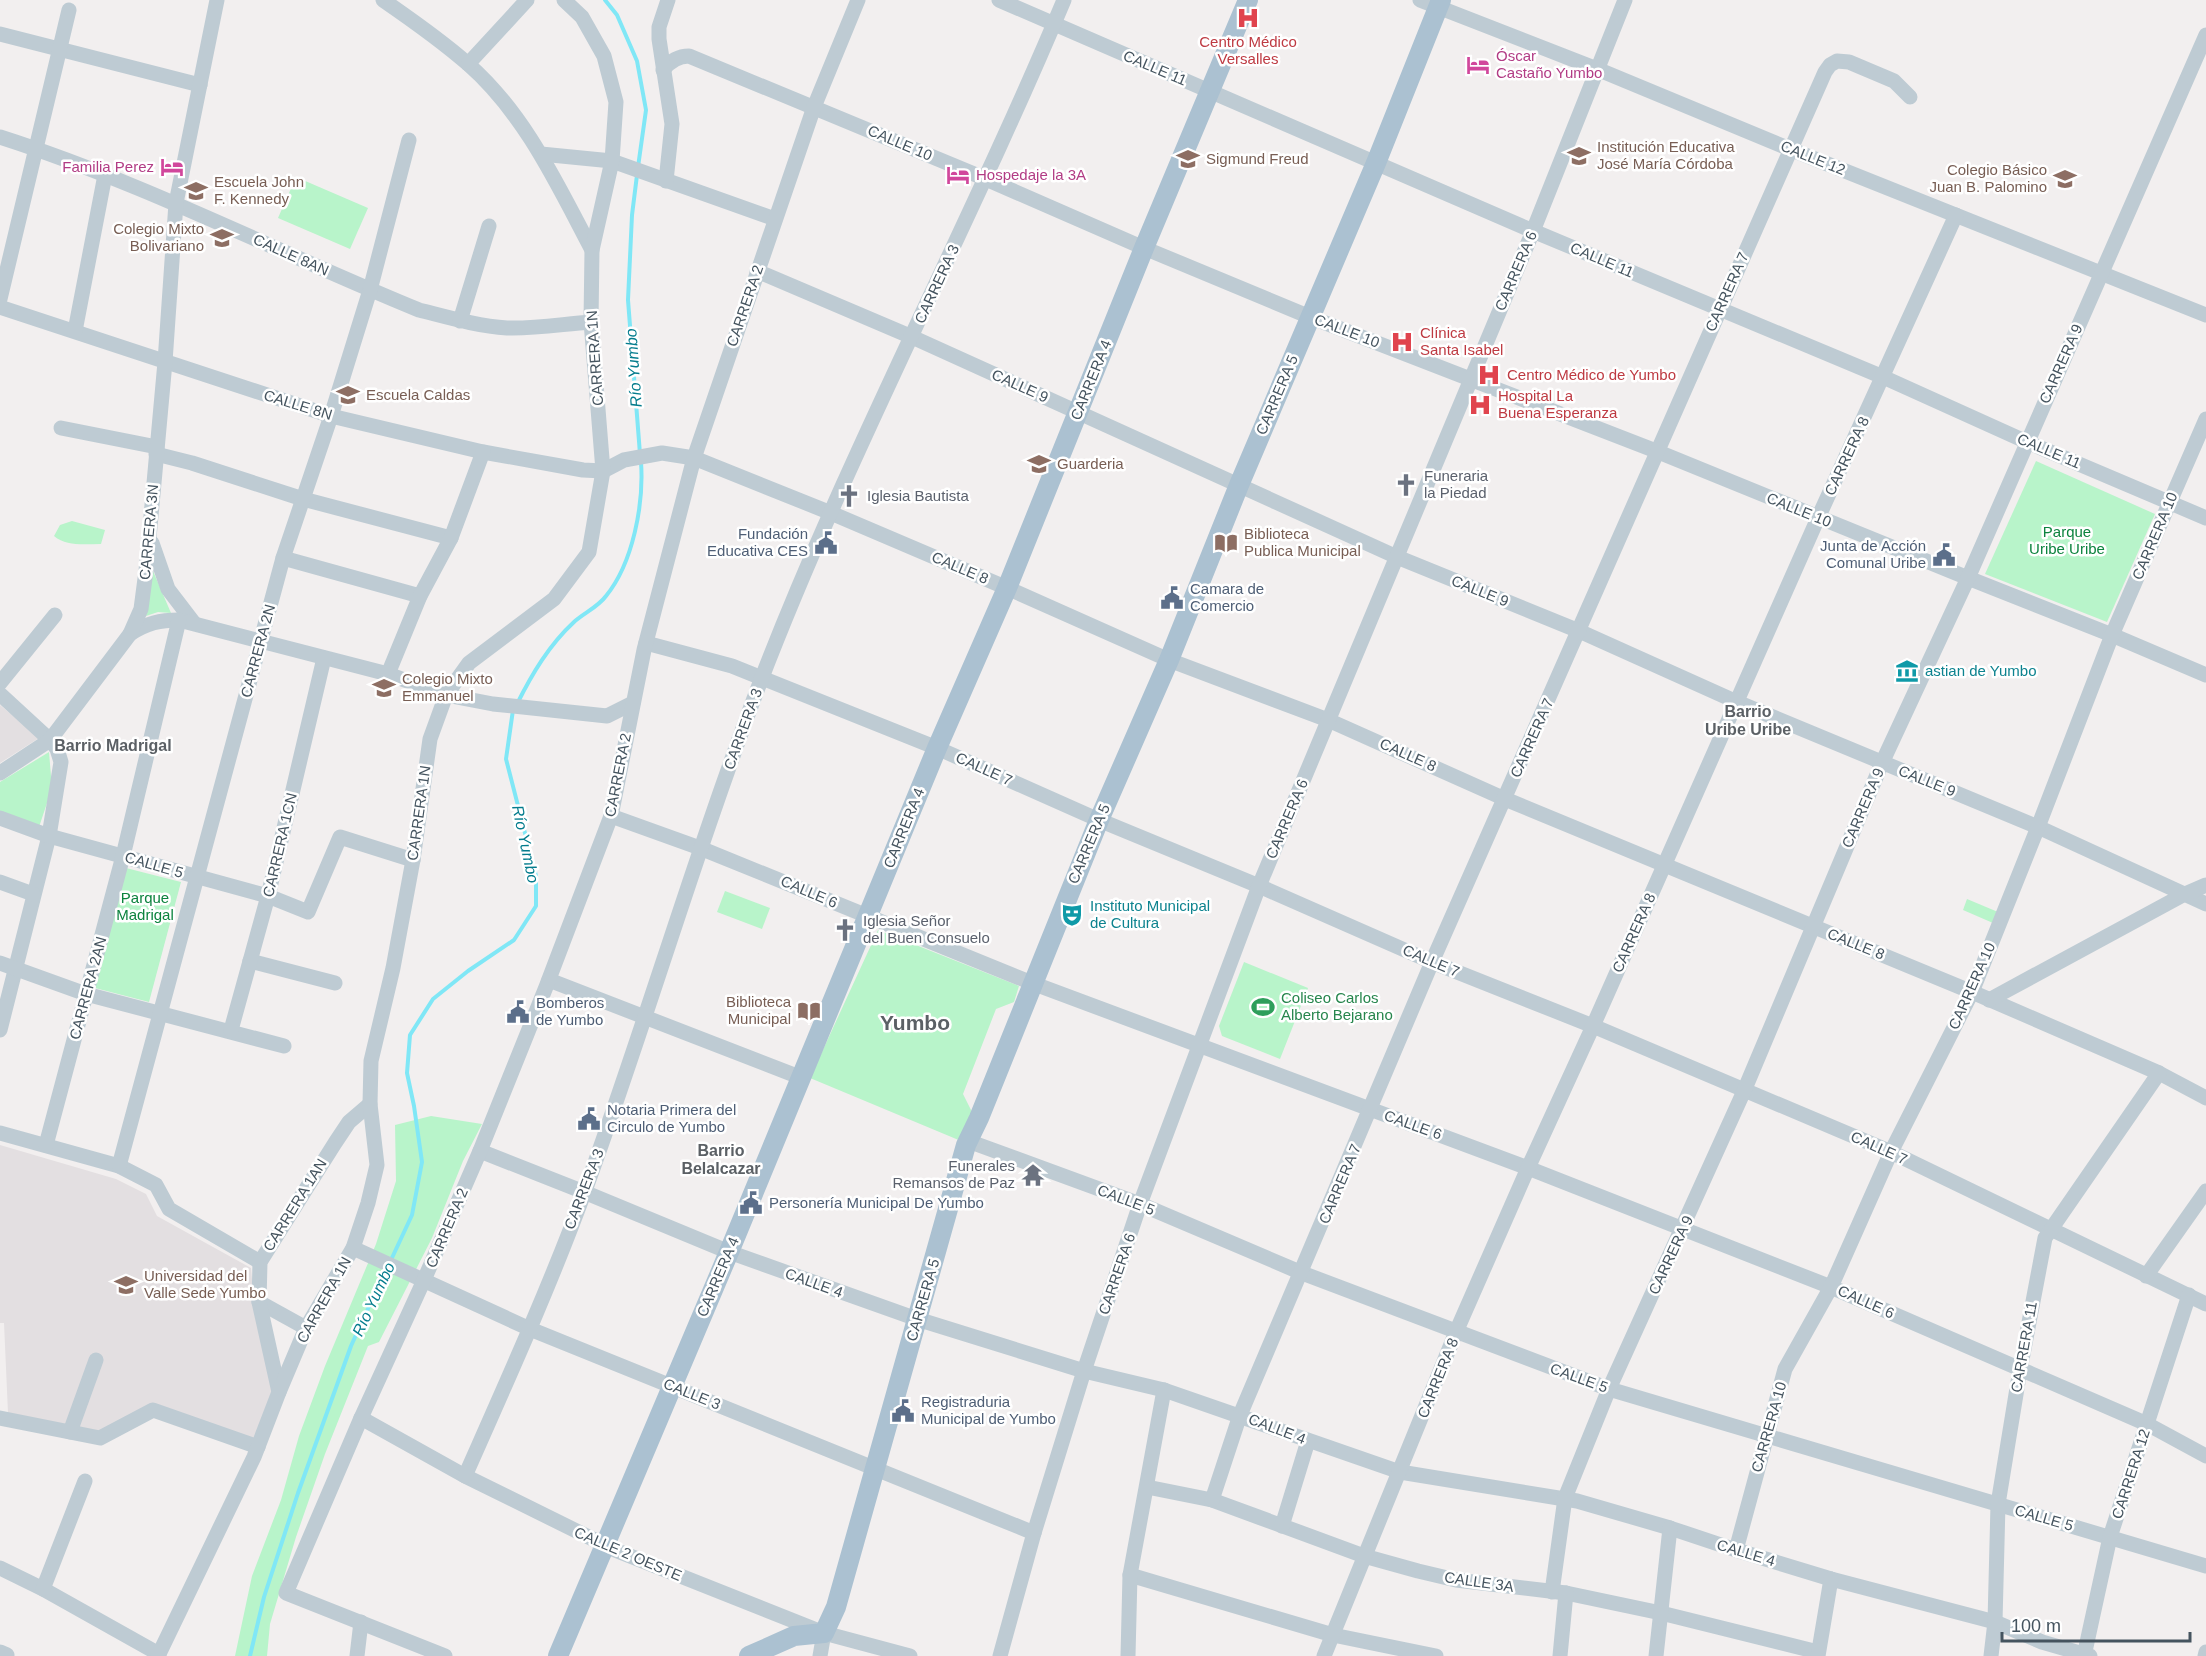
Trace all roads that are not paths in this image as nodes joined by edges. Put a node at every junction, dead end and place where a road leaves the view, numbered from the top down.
1 (217, 0) edge
2 (383, 0) edge
3 (527, 0) edge
4 (564, 0) edge
5 (668, 0) edge
6 (858, 0) edge
7 (999, 0) edge
8 (1064, 0) edge
9 (1248, 0) edge
10 (1624, 0) edge
11 (1433, 3) edge
12 (69, 10) dead end
13 (1054, 24) junction
14 (0, 34) edge
15 (2206, 35) edge
16 (61, 50) junction
17 (468, 64) junction
18 (1597, 69) junction
19 (663, 70) junction
20 (200, 85) junction
21 (1210, 91) junction
22 (1910, 97) dead end
23 (814, 107) junction
24 (0, 137) edge
25 (409, 140) dead end
26 (36, 148) junction
27 (1790, 149) junction
28 (541, 154) junction
29 (617, 163) junction
30 (1376, 163) junction
31 (105, 175) junction
32 (661, 179) junction
33 (986, 179) junction
34 (176, 203) junction
35 (1956, 215) junction
36 (776, 219) junction
37 (489, 226) dead end
38 (1533, 231) junction
39 (1144, 248) junction
40 (592, 250) junction
41 (757, 272) junction
42 (2102, 272) junction
43 (370, 290) junction
44 (0, 299) edge
45 (0, 307) edge
46 (1720, 309) junction
47 (2206, 315) edge
48 (1310, 317) junction
49 (460, 321) junction
50 (591, 322) junction
51 (75, 331) junction
52 (912, 337) junction
53 (165, 363) junction
54 (1883, 377) junction
55 (1471, 380) junction
56 (1079, 412) junction
57 (331, 416) junction
58 (2206, 419) edge
59 (61, 428) dead end
60 (2027, 442) junction
61 (156, 451) junction
62 (1656, 451) junction
63 (483, 453) junction
64 (694, 458) junction
65 (603, 471) junction
66 (1239, 485) junction
67 (303, 499) junction
68 (2169, 502) junction
69 (831, 513) junction
70 (1818, 518) junction
71 (2206, 518) edge
72 (149, 535) junction
73 (451, 538) junction
74 (1397, 557) junction
75 (283, 558) junction
76 (1968, 578) junction
77 (1007, 588) junction
78 (420, 596) junction
79 (55, 615) dead end
80 (187, 622) junction
81 (1580, 631) junction
82 (130, 634) junction
83 (2112, 635) junction
84 (261, 642) junction
85 (646, 643) junction
86 (324, 658) junction
87 (1169, 660) junction
88 (388, 674) junction
89 (2206, 675) edge
90 (762, 678) junction
91 (0, 683) edge
92 (0, 694) edge
93 (446, 695) junction
94 (1737, 702) junction
95 (633, 703) junction
96 (607, 717) junction
97 (1328, 720) junction
98 (50, 740) junction
99 (625, 740) junction
100 (937, 748) junction
101 (1882, 763) junction
102 (0, 773) edge
103 (1505, 799) junction
104 (612, 816) junction
105 (0, 818) edge
106 (1099, 820) junction
107 (2038, 827) junction
108 (49, 836) junction
109 (700, 848) junction
110 (123, 856) junction
111 (413, 860) junction
112 (1665, 863) junction
113 (196, 877) junction
114 (0, 882) edge
115 (2206, 885) edge
116 (1259, 886) junction
117 (33, 894) junction
118 (2183, 895) junction
119 (268, 896) junction
120 (2206, 904) edge
121 (868, 917) junction
122 (1814, 927) junction
123 (250, 961) junction
124 (1432, 962) junction
125 (0, 963) edge
126 (16, 969) junction
127 (549, 980) junction
128 (335, 983) dead end
129 (1032, 983) junction
130 (1972, 992) junction
131 (86, 994) junction
132 (1989, 1000) junction
133 (159, 1014) junction
134 (646, 1017) junction
135 (1593, 1026) junction
136 (0, 1030) edge
137 (231, 1030) junction
138 (1200, 1045) junction
139 (284, 1046) dead end
140 (2159, 1073) junction
141 (802, 1078) junction
142 (1744, 1091) junction
143 (2204, 1094) edge
144 (369, 1104) junction
145 (1371, 1110) junction
146 (0, 1133) edge
147 (968, 1141) junction
148 (46, 1145) junction
149 (480, 1152) junction
150 (1891, 1152) junction
151 (119, 1166) junction
152 (1528, 1167) junction
153 (2206, 1191) edge
154 (584, 1192) junction
155 (1140, 1204) junction
156 (1683, 1228) junction
157 (2050, 1229) junction
158 (355, 1249) junction
159 (729, 1252) junction
160 (260, 1262) junction
161 (1302, 1273) junction
162 (2146, 1276) junction
163 (424, 1280) junction
164 (1832, 1287) junction
165 (2189, 1294) junction
166 (259, 1302) junction
167 (2206, 1304) edge
168 (917, 1319) junction
169 (306, 1328) junction
170 (530, 1329) junction
171 (1456, 1332) junction
172 (96, 1360) dead end
173 (2020, 1370) junction
174 (1084, 1371) junction
175 (671, 1386) junction
176 (1609, 1389) junction
177 (1164, 1390) junction
178 (279, 1392) junction
179 (1240, 1415) junction
180 (0, 1418) edge
181 (361, 1418) junction
182 (2147, 1424) junction
183 (70, 1432) junction
184 (1766, 1437) junction
185 (1308, 1441) junction
186 (258, 1447) junction
187 (2206, 1456) edge
188 (875, 1469) junction
189 (1400, 1472) junction
190 (465, 1476) junction
191 (85, 1481) dead end
192 (1147, 1487) junction
193 (1566, 1498) junction
194 (1212, 1500) junction
195 (1998, 1504) junction
196 (1282, 1526) junction
197 (1670, 1528) junction
198 (1034, 1533) junction
199 (2110, 1537) junction
200 (605, 1546) junction
201 (1736, 1550) junction
202 (1364, 1556) junction
203 (2206, 1566) edge
204 (0, 1568) edge
205 (1130, 1575) junction
206 (1831, 1579) junction
207 (43, 1589) junction
208 (1559, 1592) junction
209 (1660, 1613) junction
210 (361, 1622) junction
211 (1995, 1622) junction
212 (824, 1634) junction
213 (1333, 1635) junction
214 (2206, 1652) edge
215 (1818, 1654) edge
216 (158, 1655) edge
217 (2086, 1655) edge
218 (357, 1656) edge
219 (445, 1656) edge
220 (558, 1656) edge
221 (749, 1656) edge
222 (820, 1656) edge
223 (910, 1656) edge
224 (1000, 1656) edge
225 (1128, 1656) edge
226 (1324, 1656) edge
227 (1436, 1656) edge
228 (1560, 1656) edge
229 (1656, 1656) edge
230 (1991, 1656) edge
231 (2205, 1656) edge

1 - 20 street, CARRERA 3N
2 - 17 street
3 - 17 street
4 - 29 street, CARRERA 1N
5 - 19 street
6 - 23 street, CARRERA 2
7 - 13 street, CALLE 11
8 - 13 street, CARRERA 3
9 - 21 main road, CARRERA 4
10 - 18 street, CARRERA 6
11 - 18 street, CALLE 12
11 - 30 main road, CARRERA 5
12 - 16 street
13 - 21 street, CALLE 11
13 - 33 street, CARRERA 3
14 - 16 street
15 - 42 street, CARRERA 9
16 - 20 street
16 - 26 street
17 - 28 street
18 - 27 street, CALLE 12
18 - 38 street, CARRERA 6
19 - 23 street, CALLE 10
19 - 32 street
20 - 34 street, CARRERA 3N
21 - 30 street, CALLE 11
21 - 39 main road, CARRERA 4
22 - 27 street, CARRERA 7
23 - 33 street, CALLE 10
23 - 36 street, CARRERA 2
24 - 26 street, CALLE 8AN
25 - 43 street, CARRERA 2N
26 - 31 street, CALLE 8AN
26 - 44 street
27 - 35 street, CALLE 12
27 - 46 street, CARRERA 7
28 - 29 street
28 - 40 street
29 - 32 street
29 - 40 street, CARRERA 1N
30 - 38 street, CALLE 11
30 - 48 main road, CARRERA 5
31 - 34 street, CALLE 8AN
31 - 51 street
32 - 36 street
33 - 39 street, CALLE 10
33 - 52 street, CARRERA 3
34 - 43 street, CALLE 8AN
34 - 53 street, CARRERA 3N
35 - 42 street, CALLE 12
35 - 54 street, CARRERA 8
36 - 41 street, CARRERA 2
37 - 49 street
38 - 46 street, CALLE 11
38 - 55 street, CARRERA 6
39 - 48 street, CALLE 10
39 - 56 main road, CARRERA 4
40 - 50 street, CARRERA 1N
41 - 52 street, CALLE 9
41 - 64 street, CARRERA 2
42 - 47 street, CALLE 12
42 - 60 street, CARRERA 9
43 - 49 street, CALLE 8AN
43 - 57 street, CARRERA 2N
45 - 51 street, CALLE 8N
46 - 54 street, CALLE 11
46 - 62 street, CARRERA 7
48 - 55 street, CALLE 10
48 - 66 main road, CARRERA 5
49 - 50 street, CALLE 8AN
50 - 65 street, CARRERA 1N
51 - 53 street, CALLE 8N
52 - 56 street, CALLE 9
52 - 69 street, CARRERA 3
53 - 57 street, CALLE 8N
53 - 61 street, CARRERA 3N
54 - 60 street, CALLE 11
54 - 70 street, CARRERA 8
55 - 62 street, CALLE 10
55 - 74 street, CARRERA 6
56 - 66 street, CALLE 9
56 - 77 main road, CARRERA 4
57 - 63 street, CALLE 8N
57 - 67 street, CARRERA 2N
58 - 68 street, CARRERA 10
59 - 61 street
60 - 68 street, CALLE 11
60 - 76 street, CARRERA 9
61 - 67 street
61 - 72 street, CARRERA 3N
62 - 70 street, CALLE 10
62 - 81 street, CARRERA 7
63 - 65 street, CALLE 8N
63 - 73 street
64 - 65 street, CALLE 8
64 - 69 street, CALLE 8
64 - 85 street, CARRERA 2
65 - 93 street, CARRERA 1N
66 - 74 street, CALLE 9
66 - 87 main road, CARRERA 5
67 - 73 street
67 - 75 street, CARRERA 2N
68 - 71 street, CALLE 11
68 - 83 street, CARRERA 10
69 - 77 street, CALLE 8
69 - 90 street, CARRERA 3
70 - 76 street, CALLE 10
70 - 94 street, CARRERA 8
72 - 80 street
72 - 82 street, CARRERA 3N
73 - 78 street
74 - 81 street, CALLE 9
74 - 97 street, CARRERA 6
75 - 78 street
75 - 84 street, CARRERA 2N
76 - 83 street, CALLE 10
76 - 101 street, CARRERA 9
77 - 87 street, CALLE 8
77 - 100 main road, CARRERA 4
78 - 88 street
79 - 91 street
80 - 82 street
80 - 84 street
80 - 110 street, CARRERA 2AN
81 - 94 street, CALLE 9
81 - 103 street, CARRERA 7
82 - 98 street, CARRERA 3N
83 - 89 street, CALLE 10
83 - 107 street, CARRERA 10
84 - 86 street
84 - 113 street, CARRERA 2N
85 - 90 street, CALLE 7
85 - 95 street, CARRERA 2
86 - 88 street
86 - 119 street, CARRERA 1CN
87 - 97 street, CALLE 8
87 - 106 main road, CARRERA 5
88 - 93 street
90 - 100 street, CALLE 7
90 - 109 street, CARRERA 3
92 - 98 street
93 - 96 street
93 - 111 street, CARRERA 1N
94 - 101 street, CALLE 9
94 - 112 street, CARRERA 8
95 - 96 street
95 - 99 street, CARRERA 2
96 - 99 street
97 - 103 street, CALLE 8
97 - 116 street, CARRERA 6
98 - 102 street, CARRERA 3N
98 - 108 street
99 - 104 street, CARRERA 2
100 - 106 street, CALLE 7
100 - 121 main road, CARRERA 4
101 - 107 street, CALLE 9
101 - 122 street, CARRERA 9
103 - 112 street, CALLE 8
103 - 124 street, CARRERA 7
104 - 109 street, CALLE 6
104 - 127 street, CARRERA 2
105 - 108 street, CALLE 5
106 - 116 street, CALLE 7
106 - 129 main road, CARRERA 5
107 - 118 street, CALLE 9
107 - 130 street, CARRERA 10
108 - 110 street, CALLE 5
108 - 117 street
109 - 121 street, CALLE 6
109 - 134 street, CARRERA 3
110 - 113 street, CALLE 5
110 - 131 street, CARRERA 2AN
111 - 119 street, CALLE 5
111 - 144 street, CARRERA 1N
112 - 122 street, CALLE 8
112 - 135 street, CARRERA 8
113 - 119 street, CALLE 5
113 - 133 street, CARRERA 2N
114 - 117 street
115 - 118 street
116 - 124 street, CALLE 7
116 - 138 street, CARRERA 6
117 - 126 street
118 - 120 street, CALLE 9
118 - 132 street
119 - 123 street, CARRERA 1CN
121 - 129 street, CALLE 6
121 - 141 main road, CARRERA 4
122 - 130 street, CALLE 8
122 - 142 street, CARRERA 9
123 - 128 street
123 - 137 street, CARRERA 1CN
124 - 135 street, CALLE 7
124 - 145 street, CARRERA 7
125 - 126 street
126 - 131 street
126 - 136 street
127 - 134 street
127 - 149 street, CARRERA 2
129 - 138 street, CALLE 6
129 - 147 main road, CARRERA 5
130 - 132 street, CALLE 8
130 - 150 street, CARRERA 10
131 - 133 street
131 - 148 street, CARRERA 2AN
132 - 140 street, CALLE 8
133 - 137 street
133 - 151 street, CARRERA 2N
134 - 141 street
134 - 154 street, CARRERA 3
135 - 142 street, CALLE 7
135 - 152 street, CARRERA 8
137 - 139 street
138 - 145 street, CALLE 6
138 - 155 street, CARRERA 6
140 - 143 street, CALLE 8
140 - 157 street, CARRERA 11
141 - 159 main road, CARRERA 4
142 - 150 street, CALLE 7
142 - 156 street, CARRERA 9
144 - 158 street, CARRERA 1N
144 - 160 street, CARRERA 1AN
145 - 152 street, CALLE 6
145 - 161 street, CARRERA 7
146 - 148 street
147 - 155 street, CALLE 5
147 - 168 main road, CARRERA 5
148 - 151 street
149 - 154 street, CALLE 4
149 - 163 street, CARRERA 2
150 - 157 street, CALLE 7
150 - 164 street, CARRERA 10
151 - 160 street
152 - 156 street, CALLE 6
152 - 171 street, CARRERA 8
153 - 162 street
154 - 159 street, CALLE 4
154 - 170 street, CARRERA 3
155 - 161 street, CALLE 5
155 - 174 street, CARRERA 6
156 - 164 street, CALLE 6
156 - 176 street, CARRERA 9
157 - 162 street, CALLE 7
157 - 173 street, CARRERA 11
158 - 163 street, CALLE 3
158 - 169 street, CARRERA 1N
159 - 168 street, CALLE 4
159 - 175 main road, CARRERA 4
160 - 166 street, CARRERA 1AN
161 - 171 street, CALLE 5
161 - 179 street, CARRERA 7
162 - 165 street, CALLE 7
163 - 170 street, CALLE 3
163 - 181 street, CARRERA 2
164 - 173 street, CALLE 6
164 - 184 street, CARRERA 10
165 - 167 street, CALLE 7
165 - 182 street, CARRERA 12
166 - 169 street
166 - 178 street, CARRERA 1AN
168 - 174 street, CALLE 4
168 - 188 main road, CARRERA 5
169 - 178 street, CARRERA 1N
170 - 175 street, CALLE 3
170 - 190 street, CARRERA 3
171 - 176 street, CALLE 5
171 - 189 street, CARRERA 8
172 - 183 street
173 - 182 street, CALLE 6
173 - 195 street, CARRERA 11
174 - 177 street, CALLE 4
174 - 198 street, CARRERA 6
175 - 188 street, CALLE 3
175 - 200 main road, CARRERA 4
176 - 184 street, CALLE 5
176 - 193 street, CARRERA 9
177 - 179 street, CALLE 4
177 - 192 street
178 - 186 street, CARRERA 1N
179 - 185 street, CALLE 4
179 - 194 street, CARRERA 7
180 - 183 street
181 - 190 street, CALLE 2 OESTE
181 - 210 street, CARRERA 2
182 - 187 street, CALLE 6
182 - 199 street, CARRERA 12
183 - 186 street
184 - 195 street, CALLE 5
184 - 201 street, CARRERA 10
185 - 189 street, CALLE 4
185 - 196 street
186 - 216 street, CARRERA 1N
188 - 198 street, CALLE 3
188 - 212 main road, CARRERA 5
189 - 193 street, CALLE 4
189 - 202 street, CARRERA 8
190 - 200 street, CALLE 2 OESTE
191 - 207 street
192 - 194 street, CALLE 3A
192 - 205 street
193 - 197 street, CALLE 4
193 - 208 street, CARRERA 9
194 - 196 street, CALLE 3A
195 - 199 street, CALLE 5
195 - 211 street, CARRERA 11
196 - 202 street, CALLE 3A
197 - 201 street, CALLE 4
197 - 209 street
198 - 224 street, CARRERA 6
199 - 203 street, CALLE 5
199 - 217 street, CARRERA 12
200 - 212 street, CALLE 2 OESTE
200 - 220 main road, CARRERA 4
201 - 206 street, CALLE 4
202 - 208 street, CALLE 3A
202 - 213 street, CARRERA 8
204 - 207 street
205 - 213 street
205 - 225 street
206 - 211 street, CALLE 4
206 - 215 street
207 - 216 street
208 - 209 street, CALLE 3A
208 - 228 street, CARRERA 9
209 - 215 street, CALLE 3A
209 - 229 street
210 - 218 street
210 - 219 street
211 - 217 street, CALLE 4
211 - 230 street, CARRERA 11
212 - 221 main road
212 - 222 street
212 - 223 street, CALLE 2 OESTE
213 - 226 street, CARRERA 8
213 - 227 street
214 - 231 street

